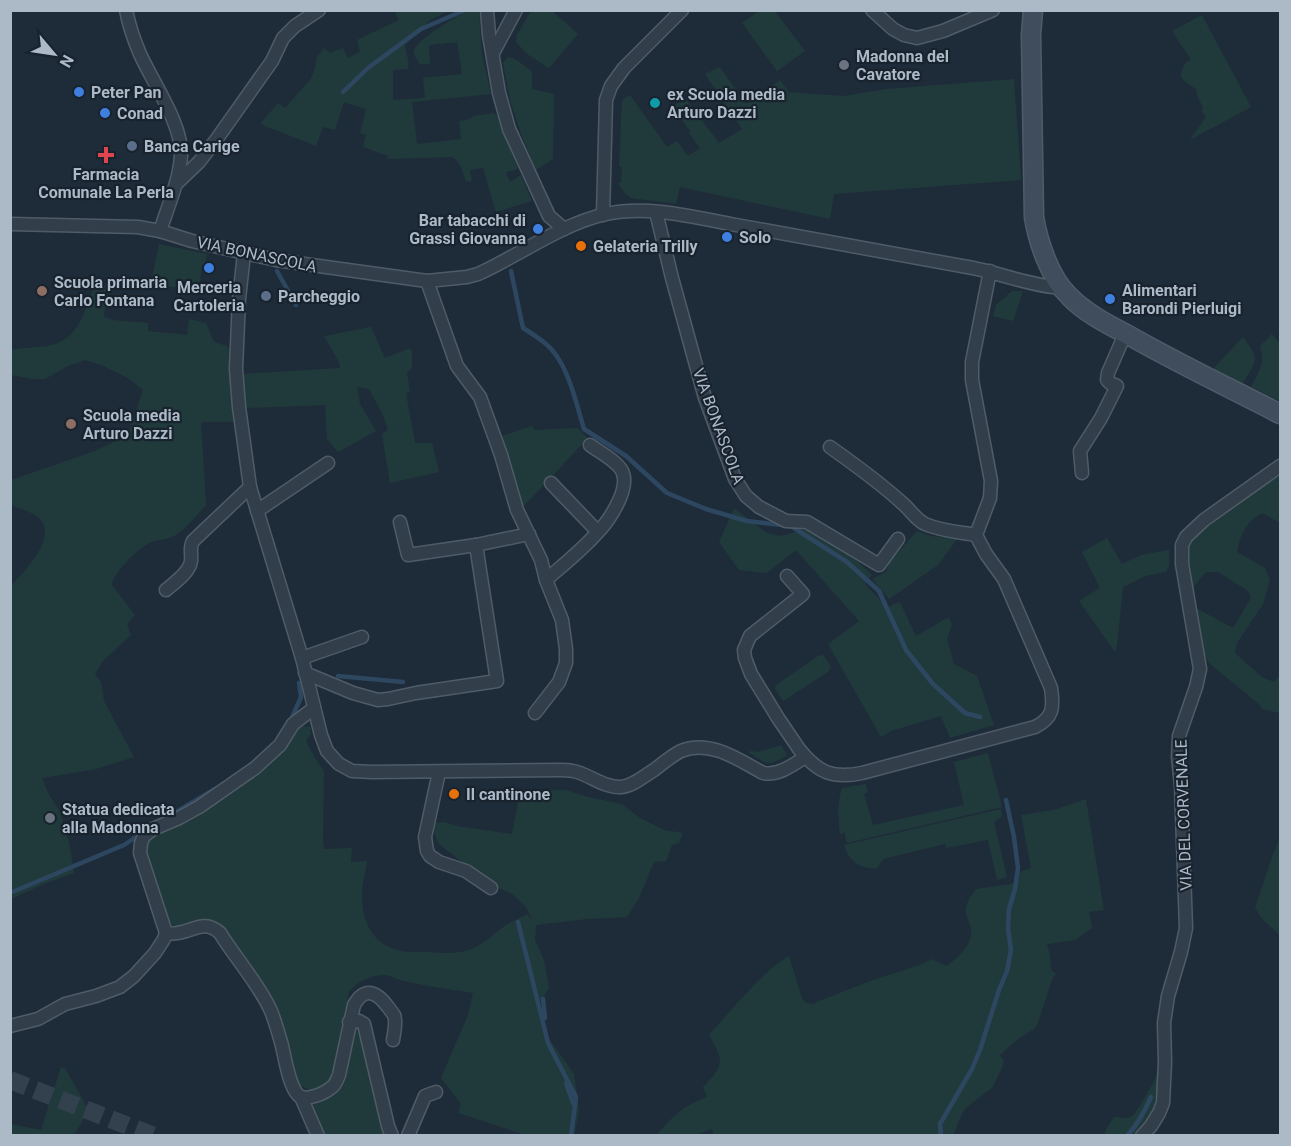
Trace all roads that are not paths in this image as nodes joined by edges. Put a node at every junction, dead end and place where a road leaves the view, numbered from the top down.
1 (126, 10) edge
2 (320, 10) edge
3 (487, 10) edge
4 (516, 10) edge
5 (682, 10) edge
6 (872, 10) edge
7 (993, 10) edge
8 (1033, 10) edge
9 (493, 53) junction
10 (176, 184) junction
11 (656, 212) junction
12 (603, 215) junction
13 (10, 224) edge
14 (564, 228) junction
15 (160, 231) junction
16 (244, 254) junction
17 (990, 271) junction
18 (427, 281) junction
19 (1062, 288) junction
20 (1125, 334) junction
21 (1281, 414) edge
22 (590, 445) dead end
23 (830, 447) dead end
24 (328, 463) dead end
25 (1281, 465) edge
26 (1082, 473) dead end
27 (551, 483) dead end
28 (250, 487) junction
29 (257, 511) junction
30 (400, 522) dead end
31 (598, 532) junction
32 (529, 534) junction
33 (976, 535) junction
34 (898, 539) dead end
35 (476, 545) junction
36 (786, 576) dead end
37 (546, 580) junction
38 (166, 590) dead end
39 (362, 637) dead end
40 (302, 658) junction
41 (304, 673) junction
42 (314, 708) junction
43 (535, 713) dead end
44 (805, 757) junction
45 (439, 772) junction
46 (491, 888) dead end
47 (166, 933) junction
48 (349, 1022) junction
49 (10, 1026) edge
50 (393, 1040) dead end
51 (436, 1092) dead end
52 (301, 1097) junction
53 (318, 1136) edge
54 (392, 1136) edge
55 (408, 1136) edge
56 (1142, 1136) edge

1 - 10 street
2 - 10 street
3 - 9 street
4 - 9 street
5 - 12 street
6 - 7 street
8 - 19 main road
9 - 14 street
10 - 15 street
11 - 12 street, VIA BONASCOLA
11 - 17 street, VIA BONASCOLA
11 - 34 street, VIA BONASCOLA
12 - 14 street, VIA BONASCOLA
13 - 15 street, VIA BONASCOLA
14 - 18 street, VIA BONASCOLA
15 - 16 street, VIA BONASCOLA
16 - 18 street, VIA BONASCOLA
16 - 28 street
17 - 19 street, VIA BONASCOLA
17 - 33 street
18 - 32 street
19 - 20 main road
20 - 21 main road
20 - 26 street
22 - 31 street
23 - 33 street
24 - 29 street
25 - 56 street, VIA DEL CORVENALE
27 - 31 street
28 - 29 street
28 - 38 street
29 - 40 street
30 - 35 street
31 - 37 street
32 - 35 street
32 - 37 street
33 - 44 street
35 - 41 street
36 - 44 street
37 - 43 street
39 - 40 street
40 - 41 street
41 - 42 street
42 - 45 street
42 - 47 street
44 - 45 street
45 - 46 street
47 - 49 street
47 - 52 street
48 - 50 street
48 - 52 street
48 - 54 street
51 - 55 street
52 - 53 street

